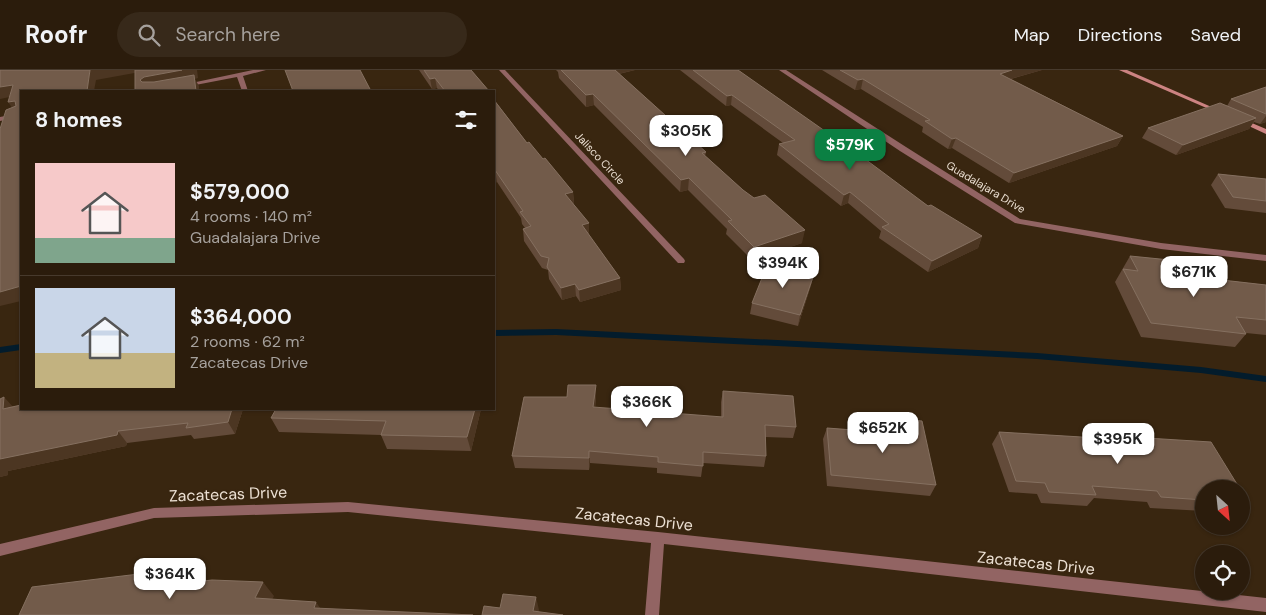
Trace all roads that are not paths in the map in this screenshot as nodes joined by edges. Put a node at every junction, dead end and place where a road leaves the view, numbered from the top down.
1 (263, 70) edge
2 (502, 70) edge
3 (782, 70) edge
4 (1122, 70) edge
5 (240, 75) junction
6 (177, 86) edge
7 (245, 90) edge
8 (20, 115) edge
9 (0, 119) edge
10 (1266, 132) edge
11 (1266, 258) edge
12 (681, 261) dead end
13 (658, 538) junction
14 (0, 550) edge
15 (1266, 605) edge
16 (652, 615) edge

1 - 5 street
2 - 12 street, Jalisco Circle
3 - 11 street, Guadalajara Drive
4 - 10 main road
5 - 6 street
5 - 7 street
8 - 9 street
13 - 14 street, Zacatecas Drive
13 - 15 street, Zacatecas Drive
13 - 16 street

